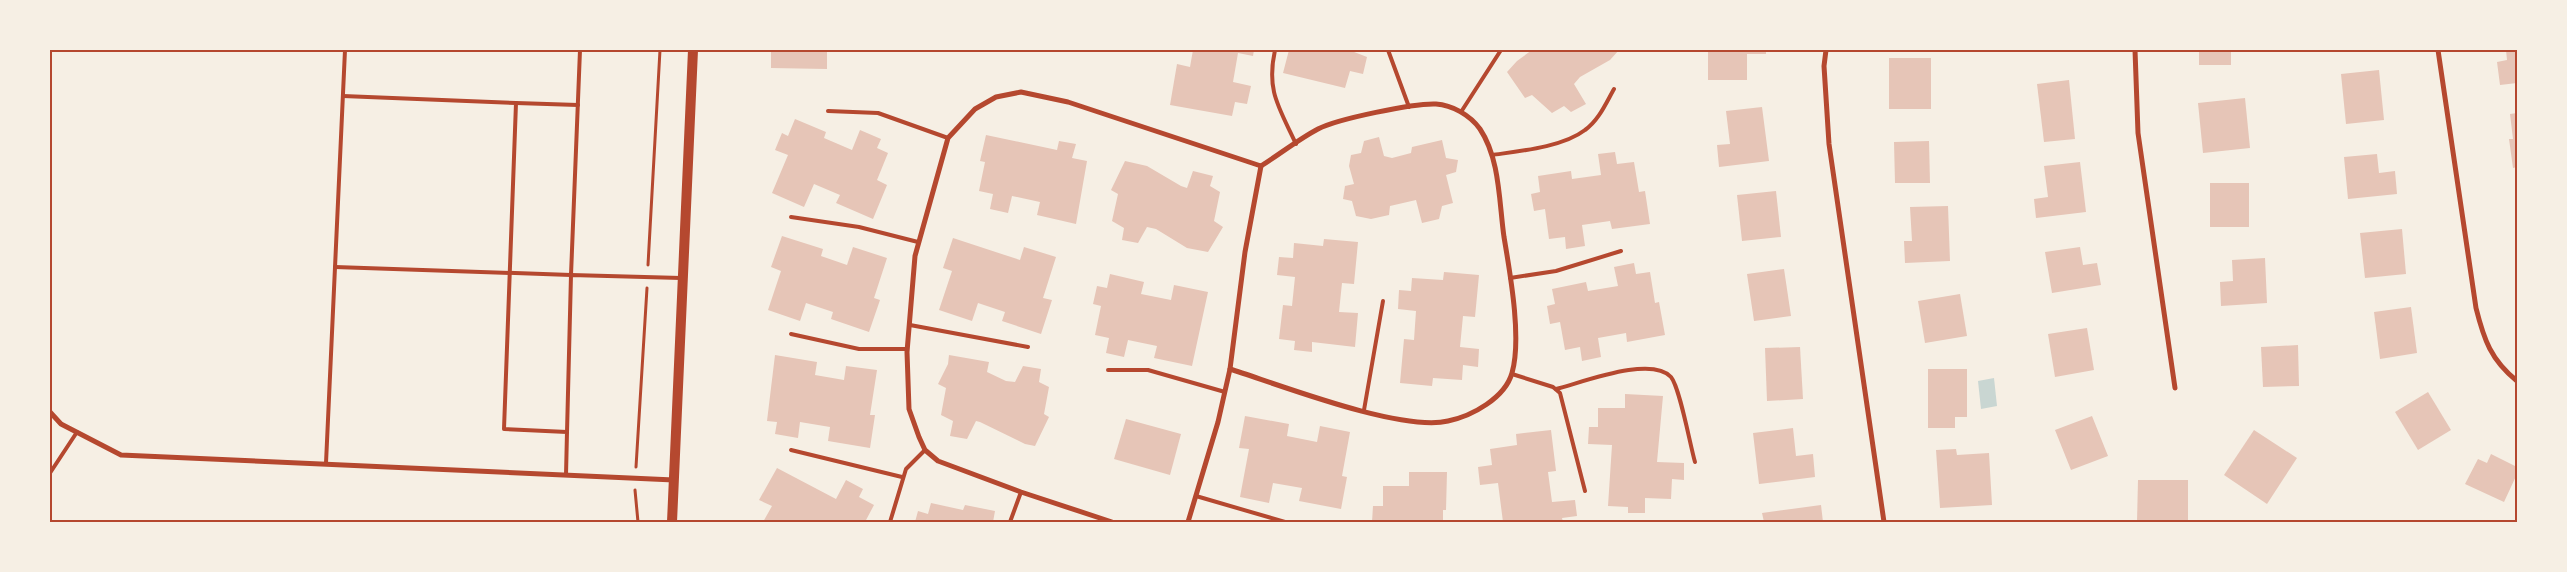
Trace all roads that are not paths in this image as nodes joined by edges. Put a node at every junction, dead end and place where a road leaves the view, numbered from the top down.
1 (345, 50) edge
2 (580, 50) edge
3 (693, 50) edge
4 (1274, 50) edge
5 (1388, 50) edge
6 (1501, 50) edge
7 (1826, 50) edge
8 (2135, 50) edge
9 (2438, 50) edge
10 (1614, 89) dead end
11 (343, 96) junction
12 (516, 103) junction
13 (578, 105) junction
14 (1409, 107) junction
15 (828, 112) dead end
16 (1461, 112) junction
17 (948, 138) junction
18 (1296, 144) junction
19 (1492, 156) junction
20 (1261, 166) junction
21 (791, 217) dead end
22 (918, 242) junction
23 (1621, 251) dead end
24 (336, 266) junction
25 (511, 273) junction
26 (571, 275) junction
27 (683, 278) junction
28 (1510, 278) junction
29 (1383, 301) dead end
30 (910, 325) junction
31 (791, 334) dead end
32 (1028, 347) dead end
33 (907, 349) junction
34 (1230, 369) junction
35 (1108, 370) dead end
36 (1512, 374) junction
37 (2517, 381) edge
38 (2175, 388) dead end
39 (1556, 389) junction
40 (1225, 392) junction
41 (1364, 410) junction
42 (50, 412) edge
43 (77, 432) junction
44 (567, 432) junction
45 (791, 450) dead end
46 (925, 450) junction
47 (1695, 462) dead end
48 (326, 463) junction
49 (50, 473) edge
50 (566, 475) junction
51 (902, 477) junction
52 (674, 480) junction
53 (1585, 491) dead end
54 (1021, 492) junction
55 (1196, 496) junction
56 (672, 522) edge
57 (890, 522) edge
58 (1010, 522) edge
59 (1112, 522) edge
60 (1188, 522) edge
61 (1285, 522) edge
62 (1884, 522) edge

1 - 11 lane
2 - 13 lane
3 - 27 main road
4 - 18 lane
5 - 14 lane
6 - 16 lane
7 - 62 street
8 - 38 street
9 - 37 street
10 - 19 lane
11 - 12 lane
11 - 24 lane
12 - 13 lane
12 - 25 lane
13 - 26 lane
14 - 16 street
14 - 18 street
15 - 17 lane
16 - 19 street
17 - 20 street
17 - 22 street
18 - 20 street
19 - 28 street
20 - 34 street
21 - 22 lane
22 - 30 street
23 - 28 lane
24 - 25 lane
24 - 48 lane
25 - 26 lane
25 - 44 lane
26 - 27 lane
26 - 44 lane
27 - 52 main road
28 - 36 street
29 - 41 lane
30 - 32 lane
30 - 33 street
31 - 33 lane
33 - 46 street
34 - 40 street
34 - 41 street
35 - 40 lane
36 - 39 lane
36 - 41 street
39 - 47 lane
39 - 53 lane
40 - 55 street
42 - 43 street
43 - 48 street
43 - 49 lane
44 - 50 lane
45 - 51 lane
46 - 51 lane
46 - 54 street
48 - 50 street
50 - 52 street
51 - 57 lane
52 - 56 main road
54 - 58 lane
54 - 59 street
55 - 60 street
55 - 61 lane

